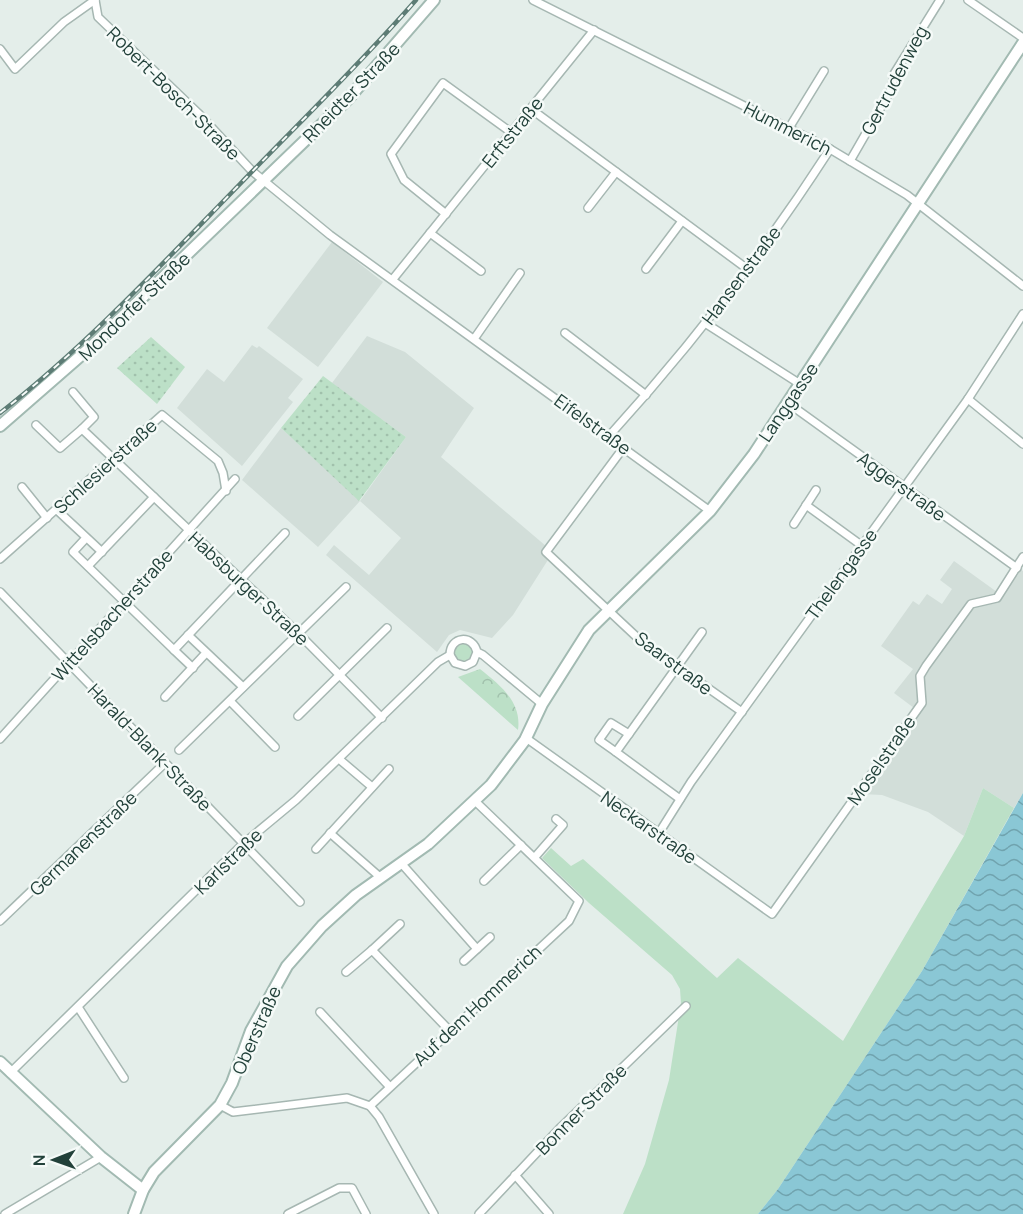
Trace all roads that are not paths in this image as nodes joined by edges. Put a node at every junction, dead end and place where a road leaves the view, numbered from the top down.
1 (95, 0) edge
2 (434, 0) edge
3 (533, 0) edge
4 (940, 0) edge
5 (968, 0) edge
6 (594, 30) junction
7 (1023, 38) edge
8 (1023, 43) edge
9 (0, 50) edge
10 (824, 71) dead end
11 (531, 109) junction
12 (789, 128) junction
13 (512, 133) junction
14 (830, 149) junction
15 (850, 161) junction
16 (616, 172) junction
17 (263, 180) junction
18 (918, 206) junction
19 (588, 208) dead end
20 (446, 214) junction
21 (682, 221) junction
22 (430, 233) junction
23 (746, 268) junction
24 (646, 269) dead end
25 (481, 271) dead end
26 (520, 273) dead end
27 (393, 279) junction
28 (1023, 286) edge
29 (1023, 314) edge
30 (705, 323) junction
31 (565, 333) dead end
32 (474, 339) junction
33 (801, 384) junction
34 (73, 392) dead end
35 (646, 395) junction
36 (968, 399) junction
37 (788, 403) junction
38 (36, 425) dead end
39 (0, 426) edge
40 (82, 429) junction
41 (609, 436) junction
42 (1023, 444) edge
43 (624, 447) junction
44 (114, 460) junction
45 (235, 478) dead end
46 (22, 487) dead end
47 (903, 488) junction
48 (816, 490) dead end
49 (226, 491) junction
50 (154, 497) junction
51 (806, 505) junction
52 (57, 510) junction
53 (710, 511) junction
54 (47, 518) junction
55 (794, 524) dead end
56 (188, 531) junction
57 (285, 533) dead end
58 (86, 538) junction
59 (861, 545) junction
60 (102, 552) junction
61 (1023, 558) edge
62 (0, 559) edge
63 (88, 566) junction
64 (1017, 568) junction
65 (242, 579) junction
66 (346, 587) dead end
67 (0, 592) edge
68 (123, 601) junction
69 (610, 610) junction
70 (387, 628) dead end
71 (702, 632) dead end
72 (298, 633) junction
73 (188, 635) junction
74 (174, 650) junction
75 (477, 652) junction
76 (206, 653) junction
77 (450, 655) junction
78 (68, 662) junction
79 (676, 667) junction
80 (192, 668) junction
81 (340, 673) junction
82 (243, 687) junction
83 (165, 697) dead end
84 (230, 701) junction
85 (542, 704) junction
86 (742, 712) junction
87 (298, 716) dead end
88 (382, 718) junction
89 (629, 734) junction
90 (526, 738) junction
91 (0, 739) edge
92 (275, 747) dead end
93 (179, 750) dead end
94 (616, 752) junction
95 (339, 759) junction
96 (165, 764) junction
97 (389, 769) dead end
98 (372, 787) junction
99 (680, 800) junction
100 (475, 801) junction
101 (556, 819) dead end
102 (330, 833) junction
103 (659, 833) junction
104 (243, 844) junction
105 (521, 845) junction
106 (316, 849) dead end
107 (535, 857) junction
108 (401, 863) junction
109 (381, 878) junction
110 (484, 881) dead end
111 (300, 902) dead end
112 (772, 914) joint
113 (0, 921) edge
114 (400, 924) dead end
115 (490, 937) dead end
116 (477, 949) junction
117 (372, 950) junction
118 (464, 961) dead end
119 (346, 972) dead end
120 (686, 1006) dead end
121 (78, 1007) junction
122 (320, 1012) dead end
123 (449, 1030) junction
124 (0, 1062) edge
125 (10, 1073) junction
126 (123, 1078) dead end
127 (389, 1086) junction
128 (220, 1105) junction
129 (370, 1106) junction
130 (101, 1157) junction
131 (515, 1175) junction
132 (142, 1190) junction
133 (292, 1213) edge
134 (5, 1214) edge
135 (134, 1214) edge
136 (366, 1214) edge
137 (434, 1214) edge
138 (479, 1214) edge
139 (549, 1214) edge

1 - 9 street
1 - 17 street, Robert-Bosch-Straße
2 - 17 street, Rheidter Straße
3 - 6 street, Hummerich
4 - 15 street, Gertrudenweg
5 - 7 street
6 - 11 street, Erftstraße
6 - 12 street, Hummerich
8 - 18 street, Langgasse
10 - 12 street
11 - 13 street, Erftstraße
11 - 16 street
12 - 14 street, Hummerich
13 - 20 street, Erftstraße
13 - 20 street
14 - 15 street, Hummerich
14 - 23 street, Hansenstraße
15 - 18 street, Hummerich
16 - 19 street
16 - 21 street
17 - 27 street, Eifelstraße
17 - 39 street, Mondorfer Straße
18 - 28 street, Hummerich
18 - 33 street, Langgasse
20 - 22 street, Erftstraße
21 - 23 street
21 - 24 street
22 - 25 street
22 - 27 street, Erftstraße
23 - 30 street, Hansenstraße
26 - 32 street
27 - 32 street, Eifelstraße
29 - 36 street, Thelengasse
30 - 33 street
30 - 35 street, Hansenstraße
31 - 35 street
32 - 41 street, Eifelstraße
33 - 37 street, Langgasse
34 - 40 street
35 - 41 street, Hansenstraße
36 - 42 street
36 - 47 street, Thelengasse
37 - 47 street, Aggerstraße
37 - 53 street, Langgasse
38 - 40 street
40 - 44 street, Habsburger Straße
41 - 43 street, Eifelstraße
43 - 53 street, Eifelstraße
43 - 69 street, Saarstraße
44 - 49 street, Schlesierstraße
44 - 50 street, Habsburger Straße
44 - 52 street, Schlesierstraße
45 - 49 street, Wittelsbacherstraße
46 - 54 street, Schlesierstraße
47 - 59 street, Thelengasse
47 - 64 street, Aggerstraße
48 - 51 street
49 - 56 street, Wittelsbacherstraße
50 - 56 street, Habsburger Straße
50 - 60 street
51 - 55 street
51 - 59 street
52 - 54 street, Schlesierstraße
52 - 58 street
53 - 69 street, Langgasse
54 - 62 street, Schlesierstraße
56 - 65 street, Habsburger Straße
56 - 68 street, Wittelsbacherstraße
57 - 65 street
58 - 60 street
58 - 63 street
59 - 86 street, Thelengasse
60 - 63 street
61 - 64 street, Moselstraße
63 - 68 street
64 - 112 street, Moselstraße
65 - 72 street, Habsburger Straße
65 - 73 street
66 - 72 street
67 - 78 street, Harald-Blank-Straße
68 - 74 street
68 - 78 street, Wittelsbacherstraße
69 - 79 street, Saarstraße
69 - 85 street, Langgasse
70 - 81 street
71 - 79 street
72 - 81 street, Habsburger Straße
72 - 82 street
73 - 74 street
73 - 76 street
74 - 80 street
75 - 77 street
75 - 77 street, Karlstraße
75 - 85 street, Karlstraße
76 - 80 street
76 - 82 street
77 - 88 street, Karlstraße
78 - 91 street, Wittelsbacherstraße
78 - 96 street, Harald-Blank-Straße
79 - 86 street, Saarstraße
79 - 89 street
80 - 83 street
81 - 87 street
81 - 88 street, Habsburger Straße
82 - 84 street
84 - 92 street
84 - 93 street
85 - 90 street, Langgasse
86 - 99 street, Thelengasse
88 - 95 street, Karlstraße
89 - 94 street
89 - 94 street
90 - 100 street, Oberstraße
90 - 103 street, Neckarstraße
94 - 99 street
95 - 98 street
95 - 104 street, Karlstraße
96 - 104 street, Harald-Blank-Straße
96 - 113 street, Germanenstraße
97 - 98 street
98 - 102 street
99 - 103 street, Thelengasse
100 - 105 street
100 - 108 street, Oberstraße
101 - 107 street
102 - 106 street
102 - 109 street
103 - 112 street, Neckarstraße
104 - 111 street, Harald-Blank-Straße
104 - 121 street, Karlstraße
105 - 107 street
105 - 110 street
107 - 123 street, Auf dem Hommerich
108 - 109 street, Oberstraße
108 - 116 street
109 - 128 street, Oberstraße
114 - 117 street
115 - 116 street
116 - 118 street
117 - 119 street
117 - 123 street
120 - 131 street, Bonner Straße
121 - 125 street, Karlstraße
121 - 126 street
122 - 127 street
123 - 127 street, Auf dem Hommerich
124 - 125 street
125 - 130 street
127 - 129 street, Auf dem Hommerich
128 - 129 street
128 - 132 street, Oberstraße
129 - 137 street
130 - 132 street
130 - 134 street
131 - 138 street, Bonner Straße
131 - 139 street
132 - 135 street, Oberstraße
133 - 136 street

